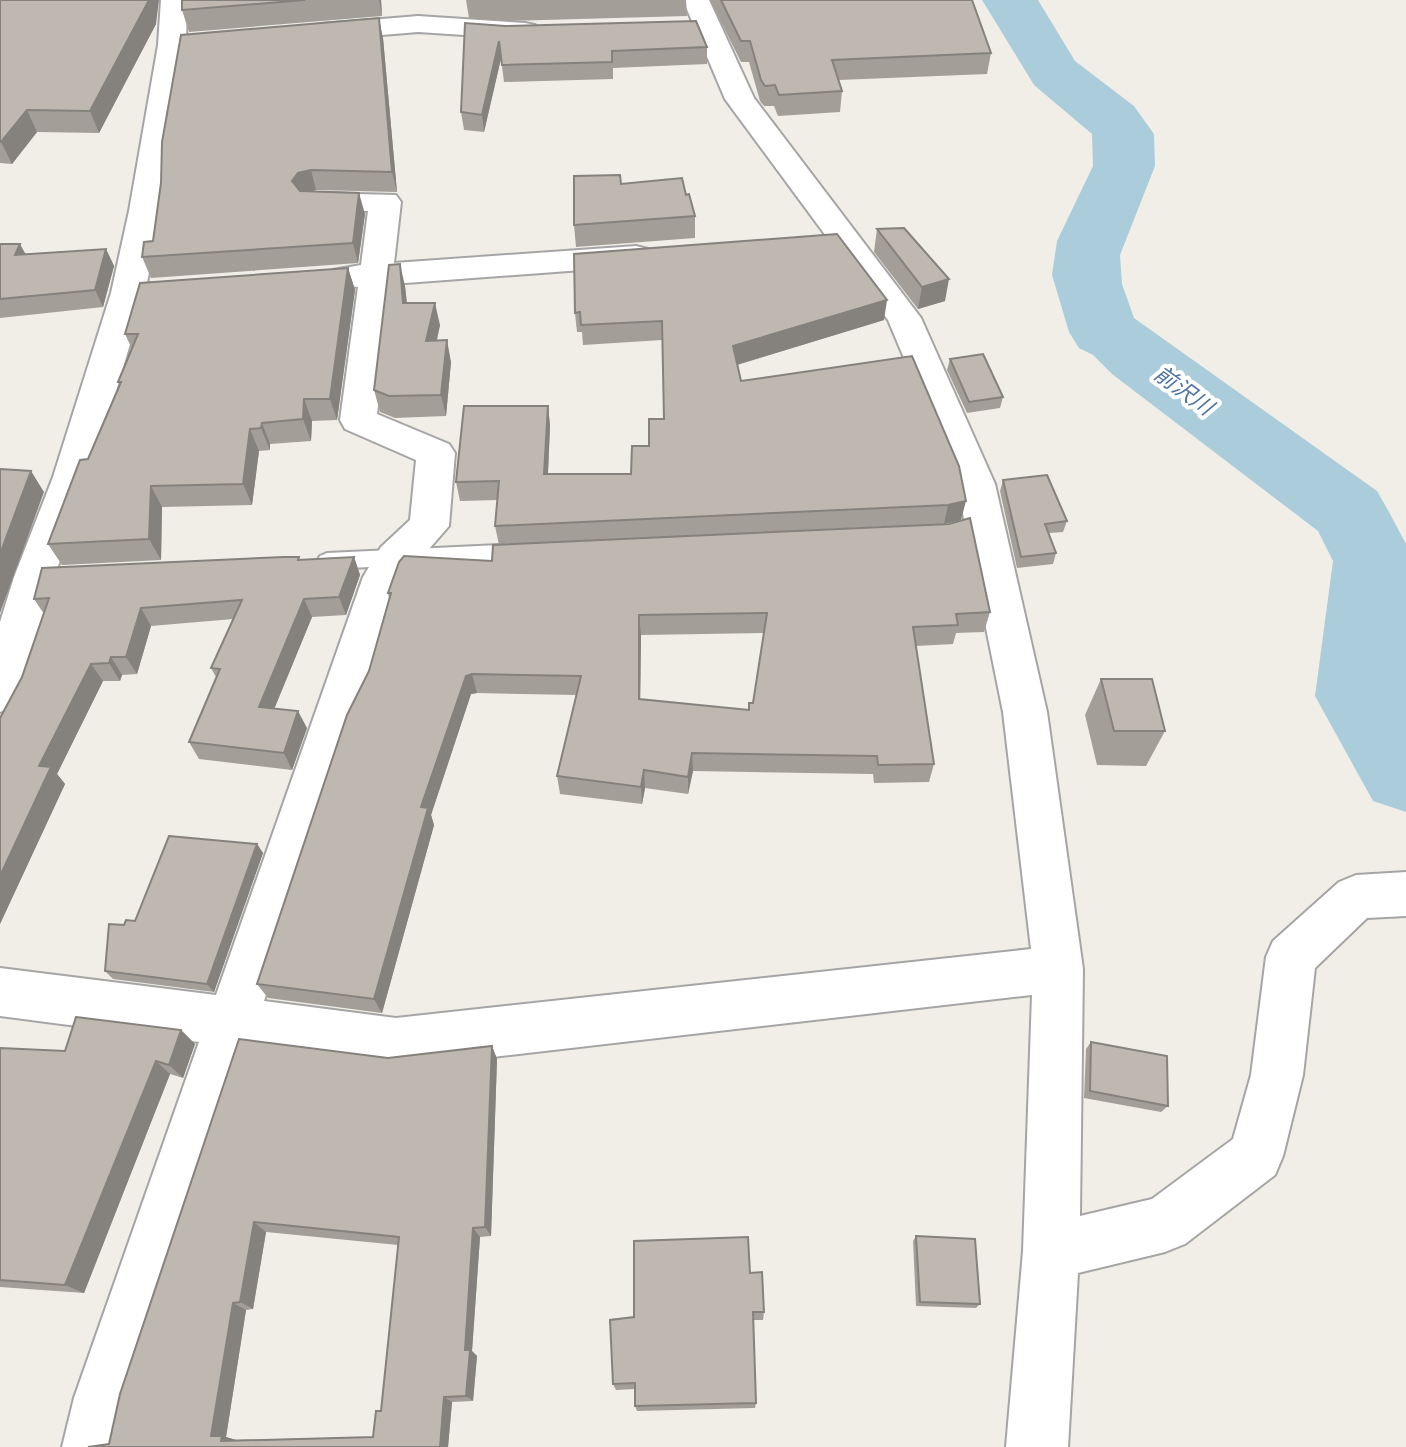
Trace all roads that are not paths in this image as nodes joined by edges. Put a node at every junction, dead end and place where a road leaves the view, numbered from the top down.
1 (174, 0) edge
2 (695, 18) edge
3 (554, 30) edge
4 (295, 35) edge
5 (317, 202) edge
6 (661, 255) edge
7 (375, 275) junction
8 (315, 279) edge
9 (166, 290) edge
10 (128, 293) junction
11 (29, 475) edge
12 (72, 477) junction
13 (536, 552) edge
14 (395, 558) junction
15 (299, 563) edge
16 (0, 694) edge
17 (1381, 896) edge
18 (1058, 969) junction
19 (0, 992) edge
20 (232, 1021) junction
21 (1051, 1251) junction
22 (93, 1447) edge
23 (1037, 1447) edge

1 - 10 street
2 - 18 street
3 - 4 street
5 - 7 street
6 - 7 street
7 - 8 street
7 - 14 street
9 - 10 street
10 - 12 street
11 - 12 street
12 - 16 street
13 - 14 lane
14 - 15 lane
14 - 20 street
17 - 21 street
18 - 20 street
18 - 21 street
19 - 20 street
20 - 22 street
21 - 23 street

